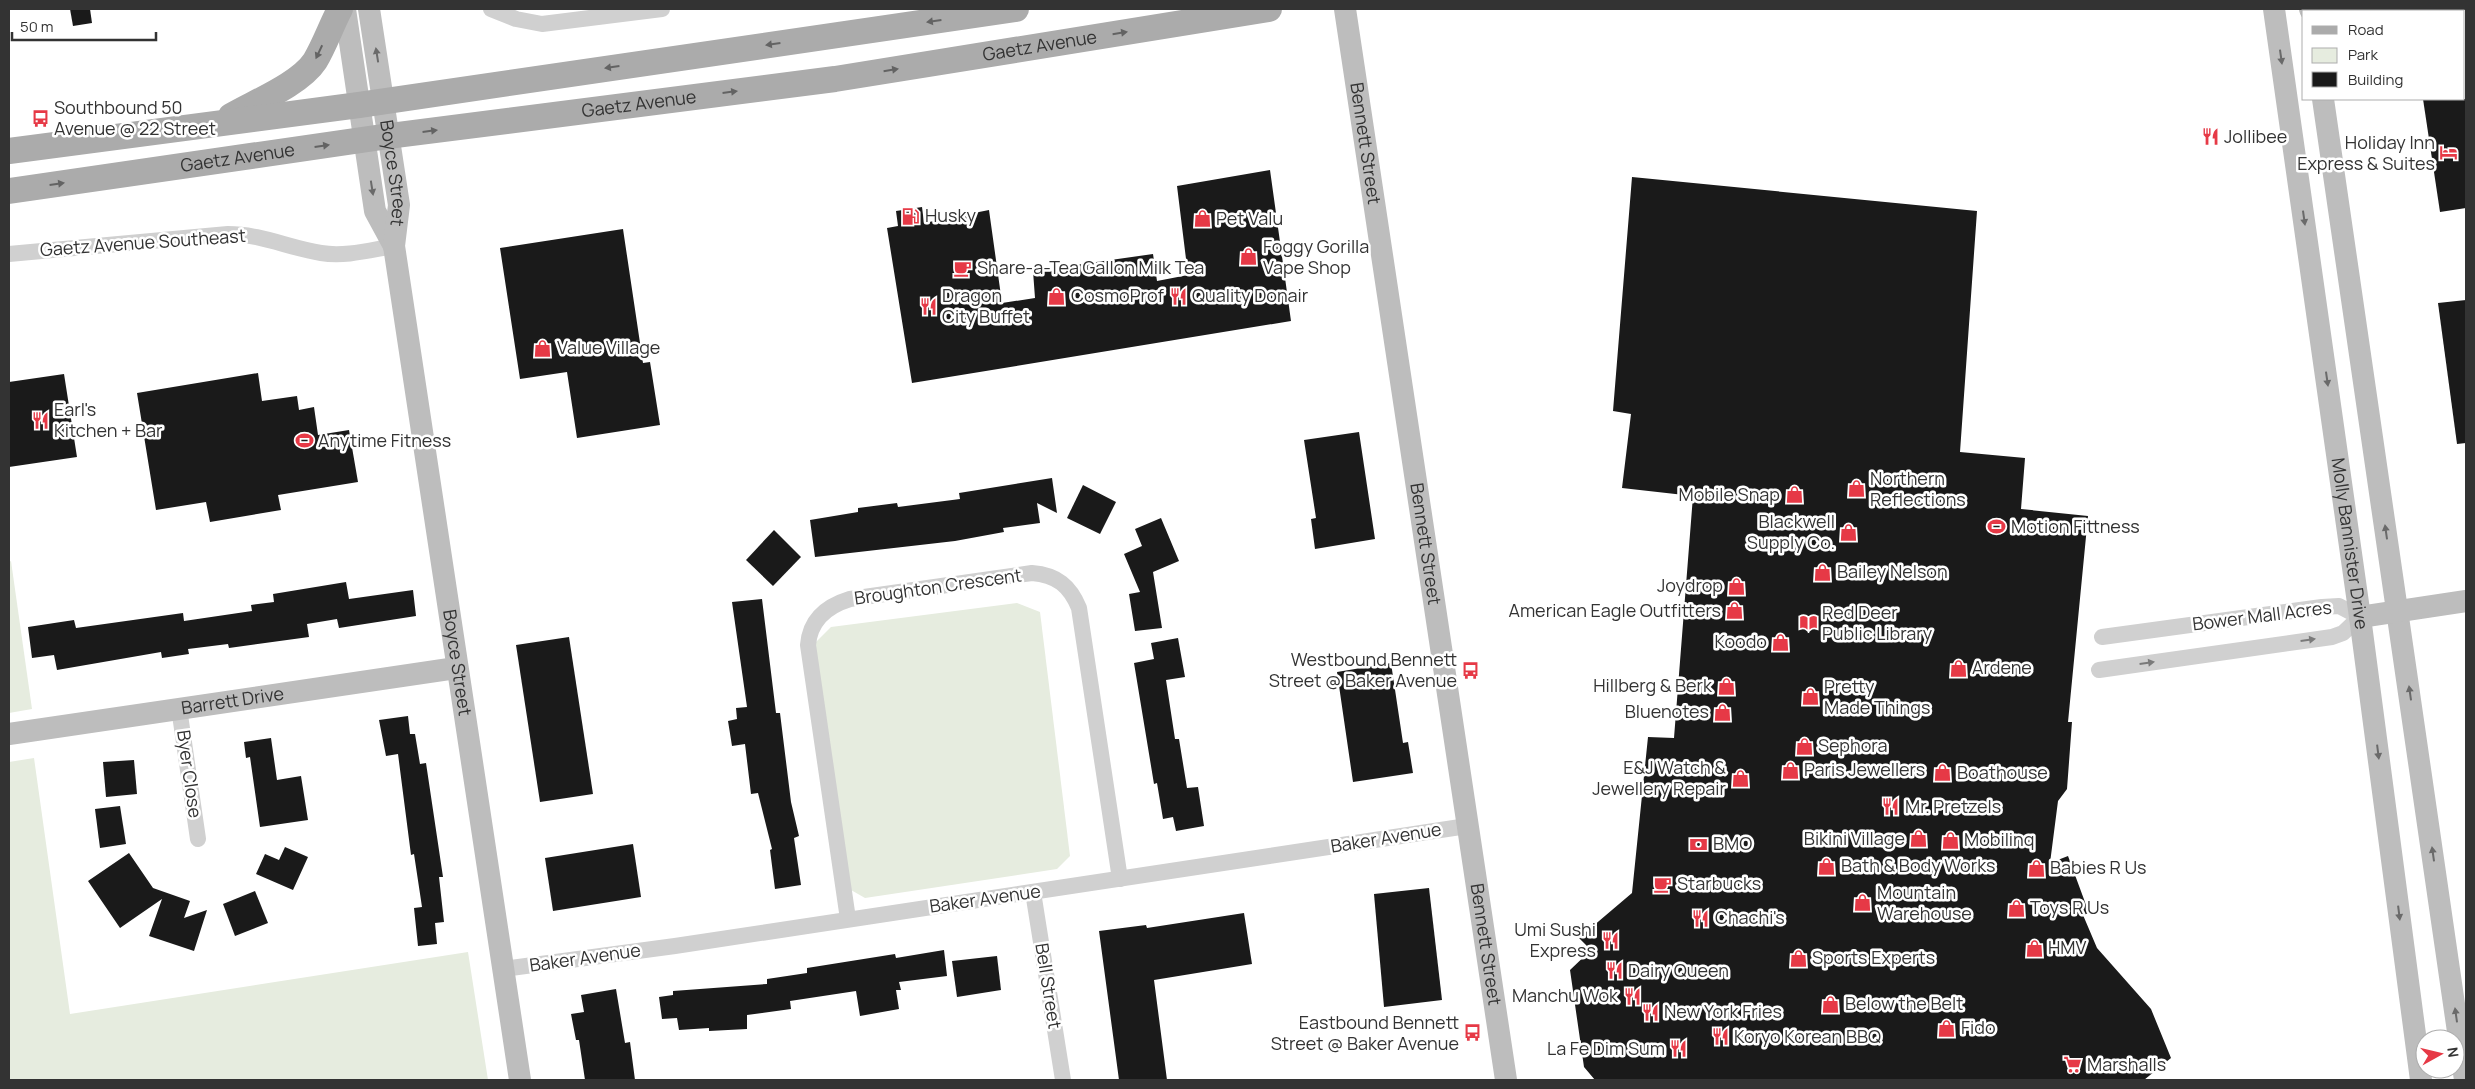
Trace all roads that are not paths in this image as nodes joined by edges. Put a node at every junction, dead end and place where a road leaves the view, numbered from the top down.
1 (340, 9) edge
2 (345, 9) edge
3 (369, 9) edge
4 (491, 9) edge
5 (662, 9) edge
6 (1016, 9) edge
7 (1269, 9) edge
8 (1346, 9) edge
9 (2274, 9) edge
10 (2324, 100) edge
11 (371, 103) junction
12 (220, 123) junction
13 (376, 138) junction
14 (9, 151) edge
15 (9, 191) edge
16 (394, 246) junction
17 (9, 254) edge
18 (2466, 601) edge
19 (2398, 612) junction
20 (2360, 616) junction
21 (2102, 637) dead end
22 (456, 668) junction
23 (2099, 670) dead end
24 (179, 708) junction
25 (9, 734) edge
26 (1467, 826) junction
27 (198, 839) dead end
28 (1120, 879) junction
29 (1034, 892) junction
30 (848, 919) junction
31 (503, 969) junction
32 (520, 1080) edge
33 (1063, 1080) edge
34 (1506, 1080) edge
35 (2421, 1080) edge
36 (2465, 1080) edge

1 -> 12 main road
2 - 11 street
11 -> 3 street
4 - 5 street
6 -> 11 main road, Gaetz Avenue
13 -> 7 main road, Gaetz Avenue
8 - 26 street, Bennett Street
9 -> 20 street, Molly Bannister Drive
19 -> 10 street
11 - 12 main road, Gaetz Avenue
11 - 13 street, Boyce Street
12 - 14 main road, Gaetz Avenue
15 -> 13 main road, Gaetz Avenue
13 - 16 street, Boyce Street
16 - 17 street, Gaetz Avenue Southeast
16 - 22 street, Boyce Street
18 - 19 street
19 - 20 street
36 -> 19 street
20 - 21 street, Bower Mall Acres
23 -> 20 street, Bower Mall Acres
20 -> 35 street, Molly Bannister Drive
22 - 24 street, Barrett Drive
22 - 31 street, Boyce Street
24 - 25 street, Barrett Drive
24 - 27 street, Byer Close
26 - 28 street, Baker Avenue
26 - 34 street, Bennett Street
28 - 29 street, Baker Avenue
28 - 30 street, Broughton Crescent
29 - 30 street, Baker Avenue
29 - 33 street, Bell Street
30 - 31 street, Baker Avenue
31 - 32 street, Boyce Street

